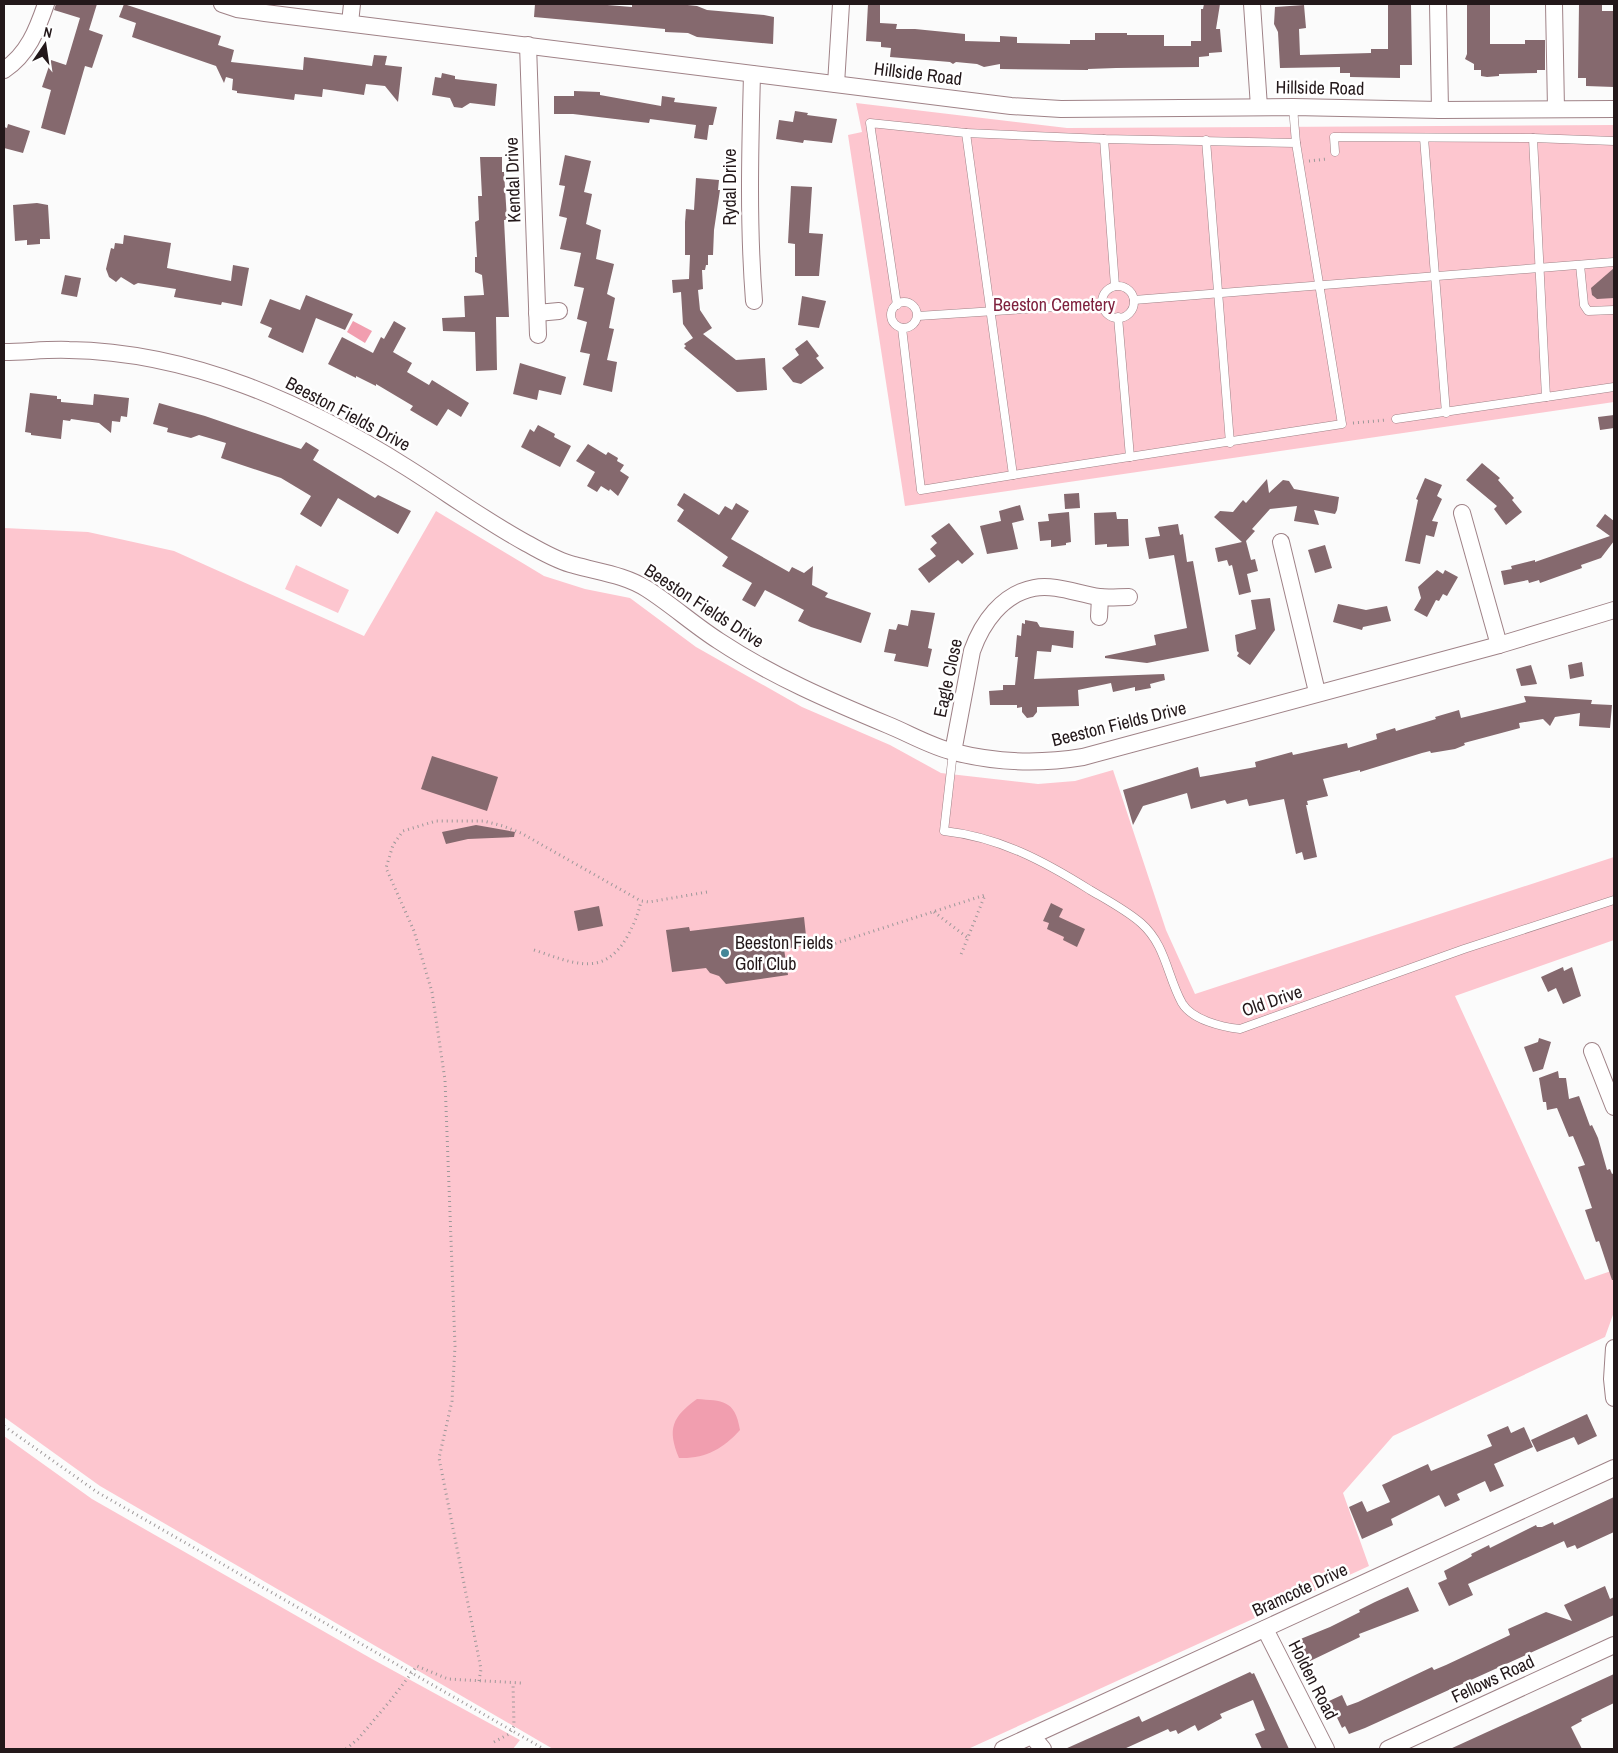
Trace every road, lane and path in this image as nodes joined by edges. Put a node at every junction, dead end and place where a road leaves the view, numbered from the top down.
1 (46, 4) edge
2 (222, 4) edge
3 (352, 4) edge
4 (841, 4) edge
5 (1252, 4) edge
6 (1438, 4) edge
7 (1554, 4) edge
8 (350, 23) junction
9 (528, 45) junction
10 (4, 70) edge
11 (752, 74) junction
12 (836, 84) junction
13 (1259, 107) junction
14 (1293, 107) junction
15 (1556, 109) junction
16 (1614, 109) edge
17 (1440, 110) junction
18 (966, 133) junction
19 (1424, 138) junction
20 (1533, 138) junction
21 (1104, 139) junction
22 (1206, 140) junction
23 (1614, 141) edge
24 (1296, 143) junction
25 (1335, 152) joint
26 (1300, 162) junction
27 (1614, 262) edge
28 (1580, 265) junction
29 (1539, 268) junction
30 (1436, 276) junction
31 (1116, 286) junction
32 (1320, 286) junction
33 (1218, 294) junction
34 (1134, 300) junction
35 (754, 302) dead end
36 (1102, 304) junction
37 (897, 305) junction
38 (1614, 310) edge
39 (559, 311) dead end
40 (991, 311) junction
41 (537, 313) junction
42 (918, 316) junction
43 (1118, 317) junction
44 (902, 328) junction
45 (538, 336) dead end
46 (4, 352) edge
47 (1614, 387) edge
48 (1546, 397) junction
49 (1446, 412) junction
50 (1396, 419) joint
51 (1342, 424) junction
52 (1230, 443) junction
53 (1130, 457) junction
54 (1013, 476) junction
55 (1462, 514) dead end
56 (1281, 542) dead end
57 (1129, 596) dead end
58 (1100, 597) junction
59 (1614, 610) edge
60 (1100, 617) dead end
61 (1499, 645) junction
62 (1317, 692) junction
63 (953, 752) junction
64 (708, 892) dead end
65 (1614, 900) edge
66 (640, 901) junction
67 (933, 912) junction
68 (968, 938) junction
69 (821, 948) dead end
70 (534, 950) dead end
71 (960, 958) dead end
72 (1592, 1050) dead end
73 (1614, 1107) edge
74 (1614, 1348) edge
75 (1614, 1398) edge
76 (4, 1426) edge
77 (1614, 1468) edge
78 (1265, 1628) junction
79 (1614, 1645) edge
80 (410, 1673) junction
81 (479, 1681) junction
82 (513, 1683) junction
83 (522, 1683) dead end
84 (511, 1731) junction
85 (1032, 1736) junction
86 (494, 1742) dead end
87 (346, 1749) edge
88 (544, 1749) edge
89 (1003, 1749) edge
90 (1043, 1749) edge
91 (1326, 1749) edge
92 (1388, 1749) edge

1 - 10 street
2 - 8 street, Hillside Road
3 - 8 street
4 - 12 street
5 - 13 street
6 - 17 street
7 - 15 street
8 - 9 street, Hillside Road
9 - 11 street, Hillside Road
9 - 41 street, Kendal Drive
11 - 12 street, Hillside Road
11 - 35 street, Rydal Drive
12 - 13 street, Hillside Road
13 - 14 street, Hillside Road
14 - 17 street, Hillside Road
14 - 24 lane
15 - 16 street, Hillside Road
15 - 17 street, Hillside Road
18 - 21 lane
18 - 37 lane
18 - 40 lane
19 - 20 lane
19 - 25 lane
19 - 30 lane
20 - 23 lane
20 - 29 lane
21 - 22 lane
21 - 31 lane
22 - 24 lane
22 - 33 lane
24 - 26 lane
25 - 26 path
26 - 32 lane
27 - 28 lane
28 - 29 lane
28 - 38 lane
29 - 30 lane
29 - 48 lane
30 - 32 lane
30 - 49 lane
31 - 34 lane
31 - 36 lane
32 - 33 lane
32 - 51 lane
33 - 34 lane
33 - 52 lane
34 - 43 lane
36 - 40 lane
36 - 43 lane
37 - 42 lane
37 - 44 lane
39 - 41 street
40 - 42 lane
40 - 54 lane
41 - 45 street, Kendal Drive
42 - 44 lane
43 - 53 lane
44 - 54 lane
46 - 63 street, Beeston Fields Drive
47 - 48 lane
48 - 49 lane
49 - 50 lane
50 - 51 path
51 - 52 lane
52 - 53 lane
53 - 54 lane
55 - 61 street
56 - 62 street
57 - 58 street, Eagle Close
58 - 60 street
58 - 63 street, Eagle Close
59 - 61 street, Beeston Fields Drive
61 - 62 street, Beeston Fields Drive
62 - 63 street, Beeston Fields Drive
63 - 65 lane, Old Drive
64 - 66 path
66 - 70 path
66 - 81 path
67 - 68 path
67 - 68 path
67 - 69 path
68 - 71 path
72 - 73 street
74 - 75 street
76 - 80 path
77 - 78 street, Bramcote Drive
78 - 85 street, Bramcote Drive
78 - 91 street, Holden Road
79 - 92 street, Fellows Road
80 - 81 path
80 - 84 path
80 - 87 path
81 - 82 path
82 - 83 path
82 - 84 path
84 - 86 path
84 - 88 path
85 - 89 street, Bramcote Drive
85 - 90 street

